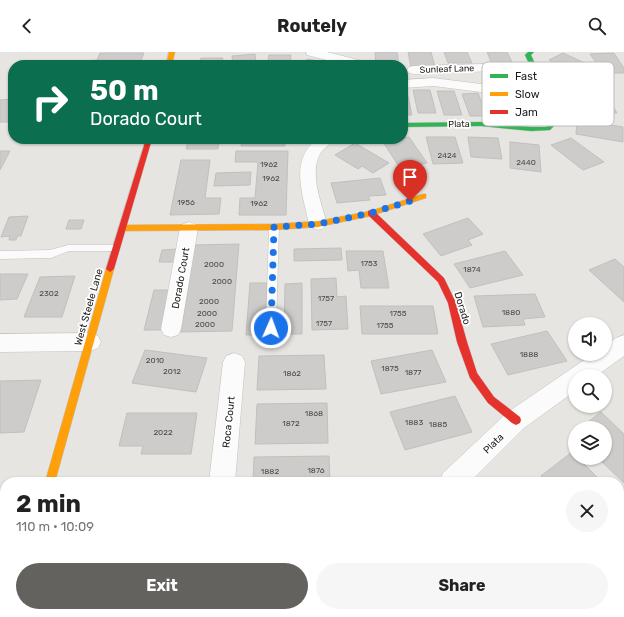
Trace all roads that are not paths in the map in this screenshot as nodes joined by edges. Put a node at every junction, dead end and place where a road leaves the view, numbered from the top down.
1 (312, 52) edge
2 (531, 52) edge
3 (342, 60) edge
4 (532, 62) edge
5 (482, 69) edge
6 (408, 70) edge
7 (408, 84) edge
8 (482, 88) edge
9 (482, 124) edge
10 (408, 125) edge
11 (502, 126) edge
12 (551, 126) edge
13 (147, 144) edge
14 (319, 144) edge
15 (423, 196) dead end
16 (371, 213) junction
17 (318, 224) junction
18 (274, 227) junction
19 (122, 228) junction
20 (189, 228) junction
21 (116, 248) junction
22 (0, 255) edge
23 (271, 328) dead end
24 (171, 329) dead end
25 (90, 342) junction
26 (0, 344) edge
27 (624, 344) edge
28 (234, 362) dead end
29 (589, 369) edge
30 (568, 384) edge
31 (516, 420) junction
32 (51, 477) edge
33 (222, 477) edge
34 (457, 477) edge

1 - 3 street
2 - 4 street, Plata
5 - 6 street, Sunleaf Lane
7 - 8 street
9 - 10 street, Plata
11 - 12 street, Plata
13 - 19 street, West Steele Lane
14 - 17 street
15 - 16 street
16 - 17 street
16 - 31 street, Dorado
17 - 18 street
18 - 20 street
18 - 23 lane
19 - 20 street
19 - 21 street, West Steele Lane
20 - 24 street, Dorado Court
21 - 22 lane
21 - 25 street, West Steele Lane
25 - 26 street
25 - 32 street, West Steele Lane
27 - 29 street
28 - 33 street, Roca Court
30 - 31 street, Plata
31 - 34 street, Plata

